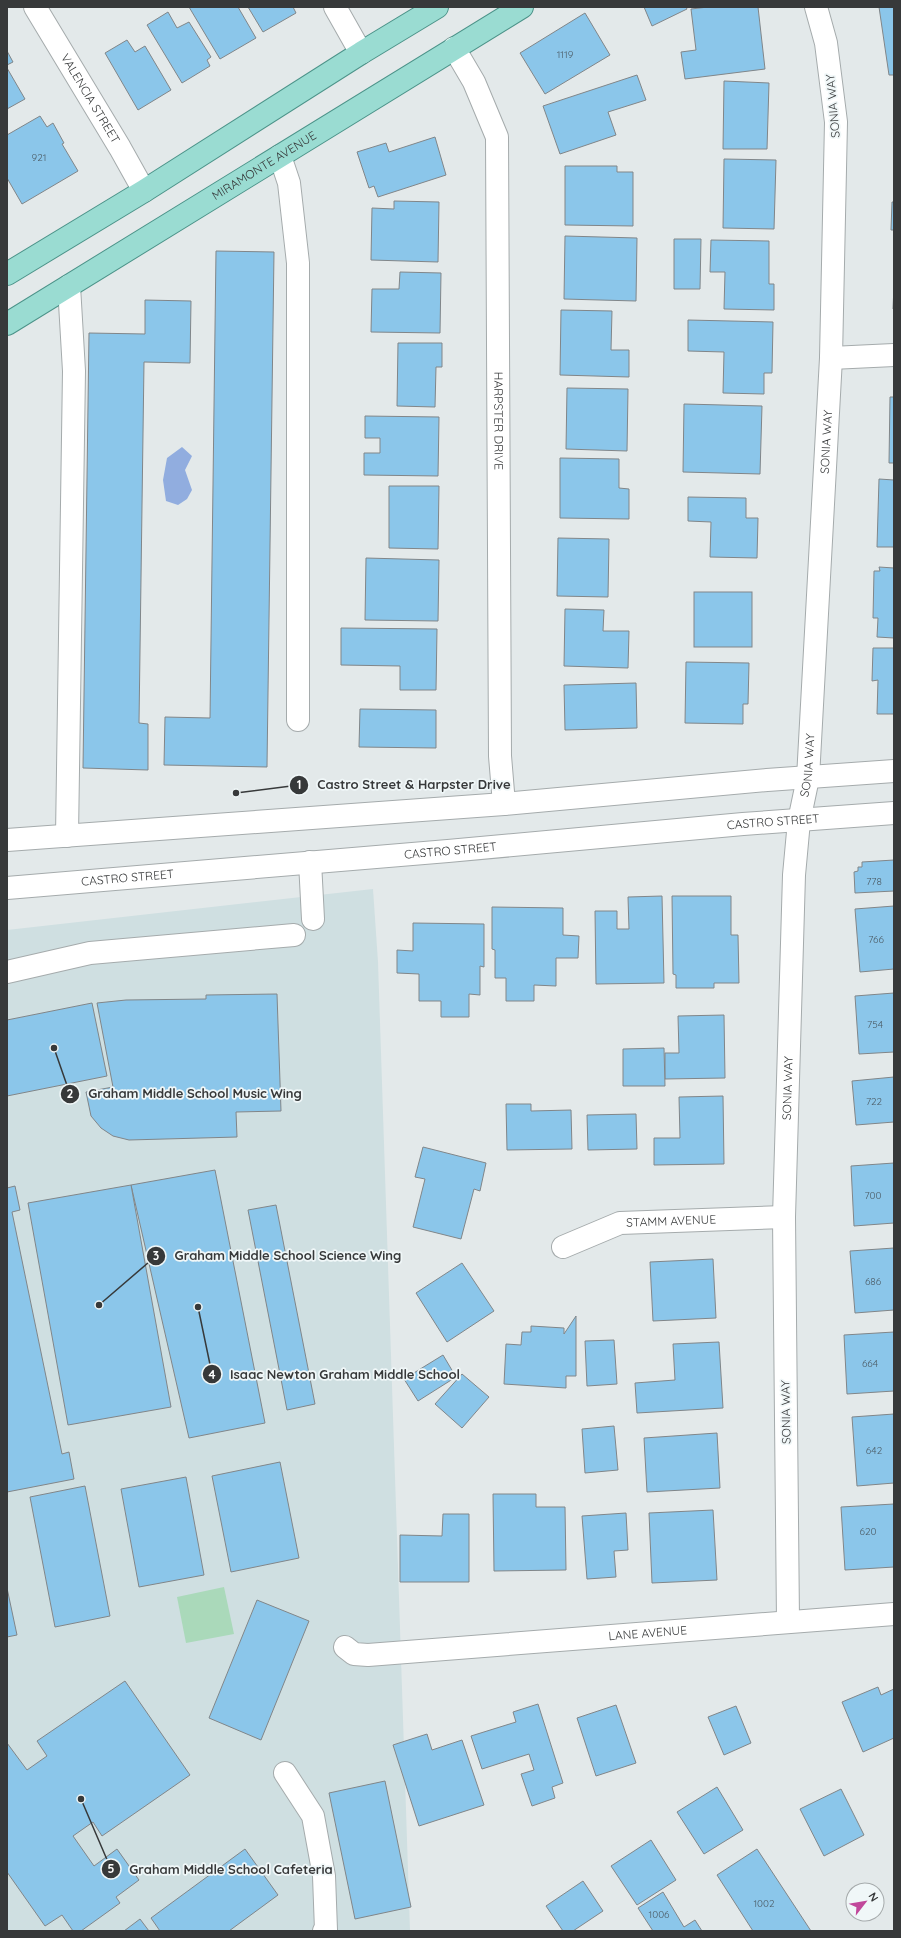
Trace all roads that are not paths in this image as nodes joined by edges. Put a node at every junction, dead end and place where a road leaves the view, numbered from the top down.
1 (35, 7) edge
2 (335, 7) edge
3 (438, 7) edge
4 (522, 7) edge
5 (816, 7) edge
6 (454, 48) junction
7 (361, 53) junction
8 (280, 156) junction
9 (144, 191) junction
10 (7, 274) edge
11 (69, 286) junction
12 (7, 324) edge
13 (894, 355) edge
14 (831, 358) junction
15 (298, 720) dead end
16 (894, 771) edge
17 (808, 778) junction
18 (504, 804) junction
19 (894, 813) edge
20 (799, 821) junction
21 (67, 836) junction
22 (7, 840) edge
23 (310, 862) junction
24 (7, 888) edge
25 (313, 919) dead end
26 (294, 935) dead end
27 (7, 972) edge
28 (784, 1217) junction
29 (563, 1247) dead end
30 (894, 1614) edge
31 (788, 1621) junction
32 (345, 1647) dead end
33 (285, 1773) dead end
34 (324, 1931) edge

1 - 9 street, VALENCIA STREET
2 - 7 street
3 - 7 main road
4 - 6 main road, MIRAMONTE AVENUE
5 - 14 street, SONIA WAY
6 - 8 main road, MIRAMONTE AVENUE
6 - 18 street, HARPSTER DRIVE
7 - 9 main road
8 - 11 main road, MIRAMONTE AVENUE
8 - 15 street
9 - 10 main road
11 - 12 main road, MIRAMONTE AVENUE
11 - 21 street
13 - 14 street
14 - 17 street, SONIA WAY
16 - 17 street
17 - 18 street
17 - 20 street, SONIA WAY
18 - 21 street
19 - 20 street, CASTRO STREET
20 - 23 street, CASTRO STREET
20 - 28 street, SONIA WAY
21 - 22 street
23 - 24 street, CASTRO STREET
23 - 25 street
26 - 27 street
28 - 29 street, STAMM AVENUE
28 - 31 street, SONIA WAY
30 - 31 street, LANE AVENUE
31 - 32 street, LANE AVENUE
33 - 34 street

